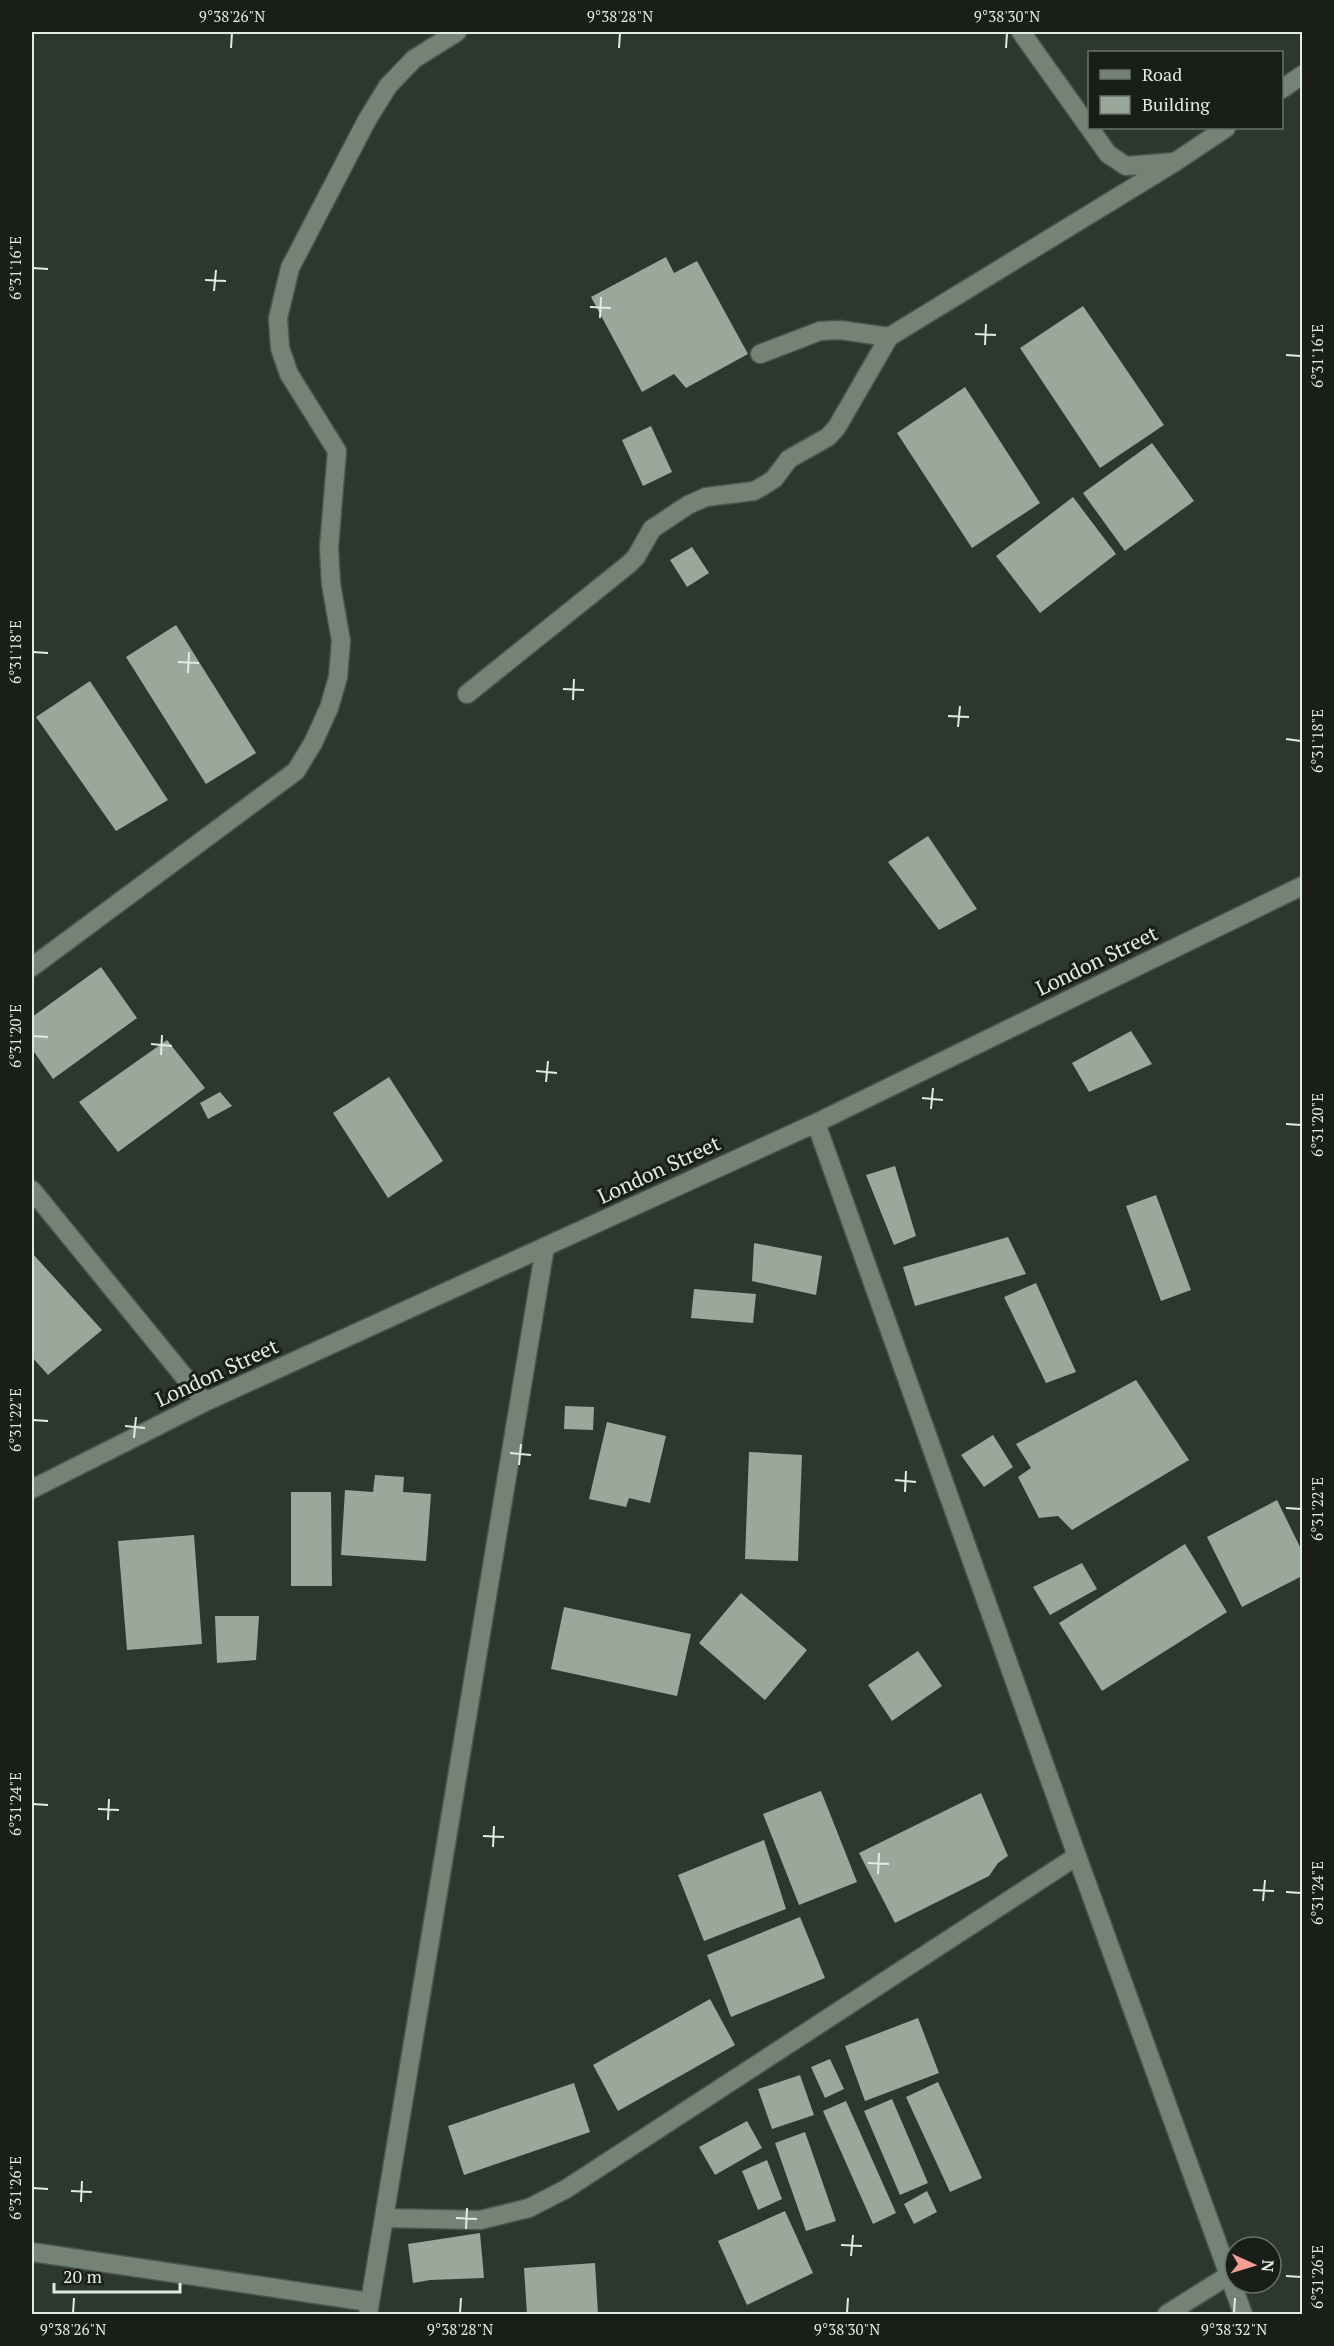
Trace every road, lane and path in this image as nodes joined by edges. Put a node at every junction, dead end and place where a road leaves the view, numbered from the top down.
1 (454, 32) edge
2 (1021, 32) edge
3 (1302, 75) edge
4 (1283, 89) edge
5 (1088, 126) edge
6 (1090, 129) edge
7 (1224, 129) edge
8 (1175, 162) junction
9 (889, 336) junction
10 (760, 354) dead end
11 (467, 694) dead end
12 (1302, 886) edge
13 (32, 967) edge
14 (816, 1123) junction
15 (32, 1190) edge
16 (545, 1247) junction
17 (205, 1402) junction
18 (32, 1490) edge
19 (1077, 1856) junction
20 (384, 2218) junction
21 (32, 2252) edge
22 (1223, 2259) edge
23 (1223, 2280) edge
24 (1236, 2295) edge
25 (368, 2308) edge
26 (1167, 2314) edge
27 (1243, 2314) edge

1 - 13 street
2 - 5 street
3 - 4 street
6 - 8 street
7 - 8 street
8 - 9 street
9 - 10 street
9 - 11 street
12 - 14 street, London Street
14 - 16 street, London Street
14 - 19 street
15 - 17 street
16 - 17 street, London Street
16 - 20 street
17 - 18 street, London Street
19 - 20 street
19 - 22 street
20 - 25 street
21 - 25 street
23 - 26 street
24 - 27 street

